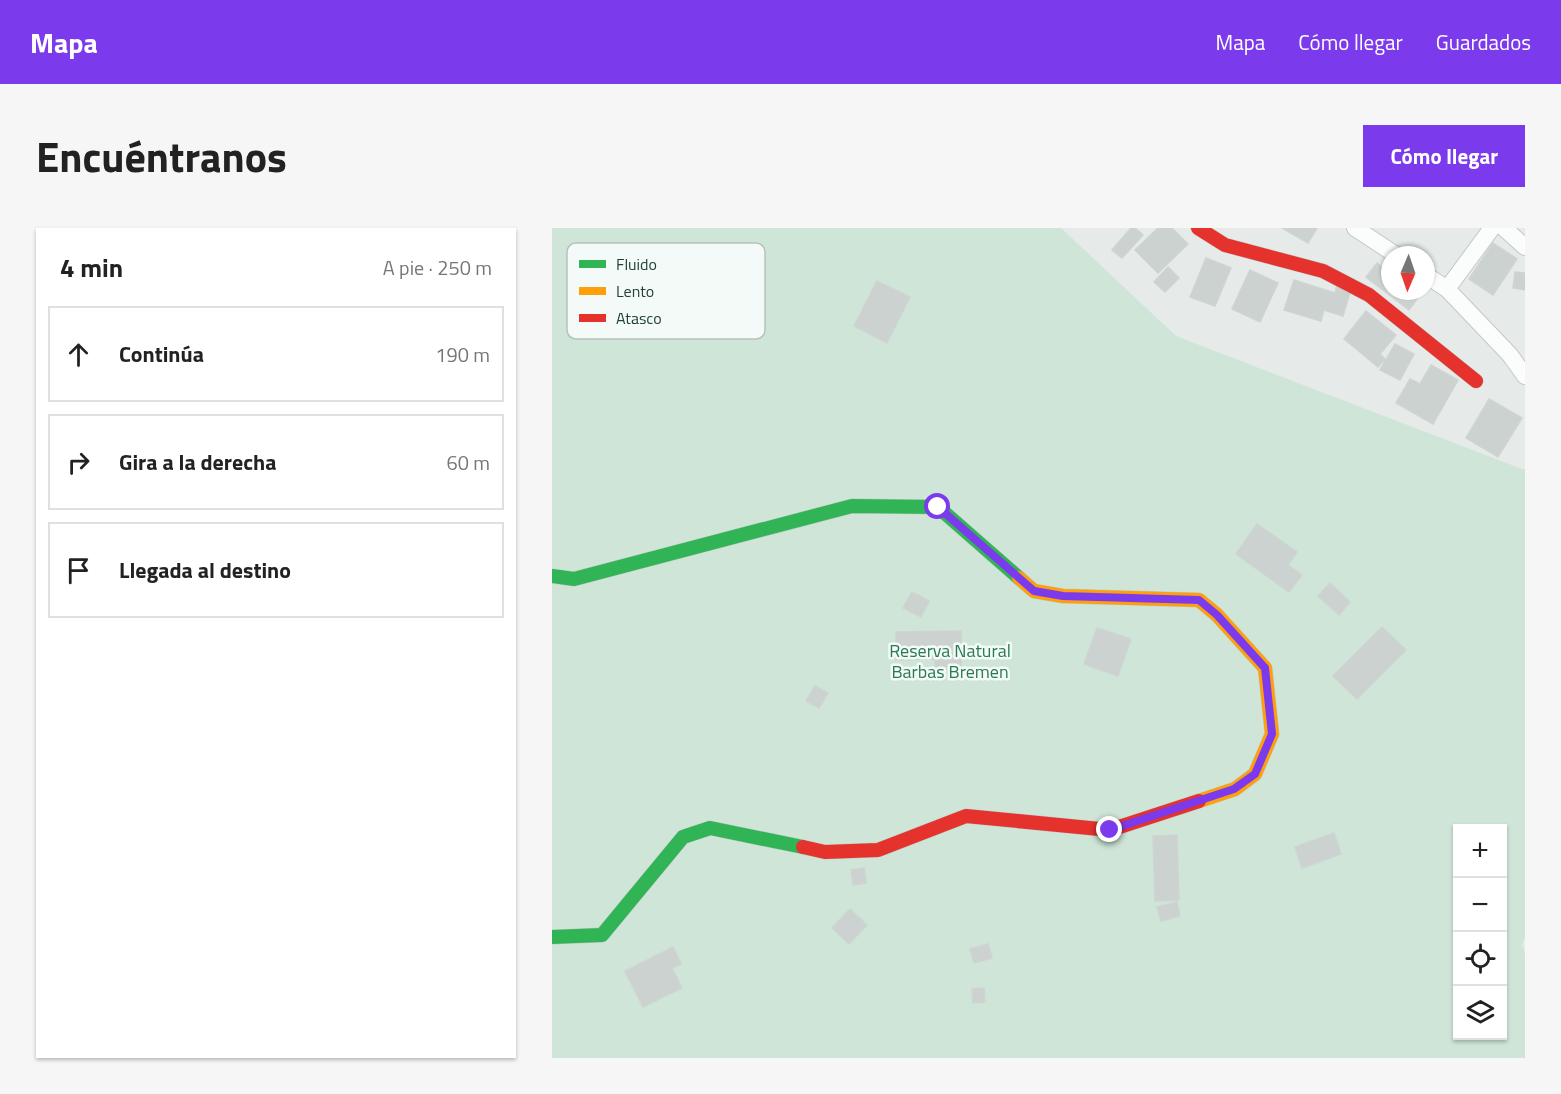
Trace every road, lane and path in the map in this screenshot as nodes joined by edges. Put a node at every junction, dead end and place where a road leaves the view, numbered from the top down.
1 (1198, 228) edge
2 (1355, 228) edge
3 (1492, 228) edge
4 (1504, 228) edge
5 (1382, 246) edge
6 (1525, 246) edge
7 (1435, 281) edge
8 (1447, 289) junction
9 (1525, 376) edge
10 (1476, 381) dead end
11 (552, 576) edge
12 (602, 935) junction
13 (552, 937) edge
14 (552, 948) edge

1 - 10 street
2 - 5 street
3 - 8 street
4 - 6 street
7 - 8 street
8 - 9 street
11 - 12 street
12 - 13 street
12 - 14 street

